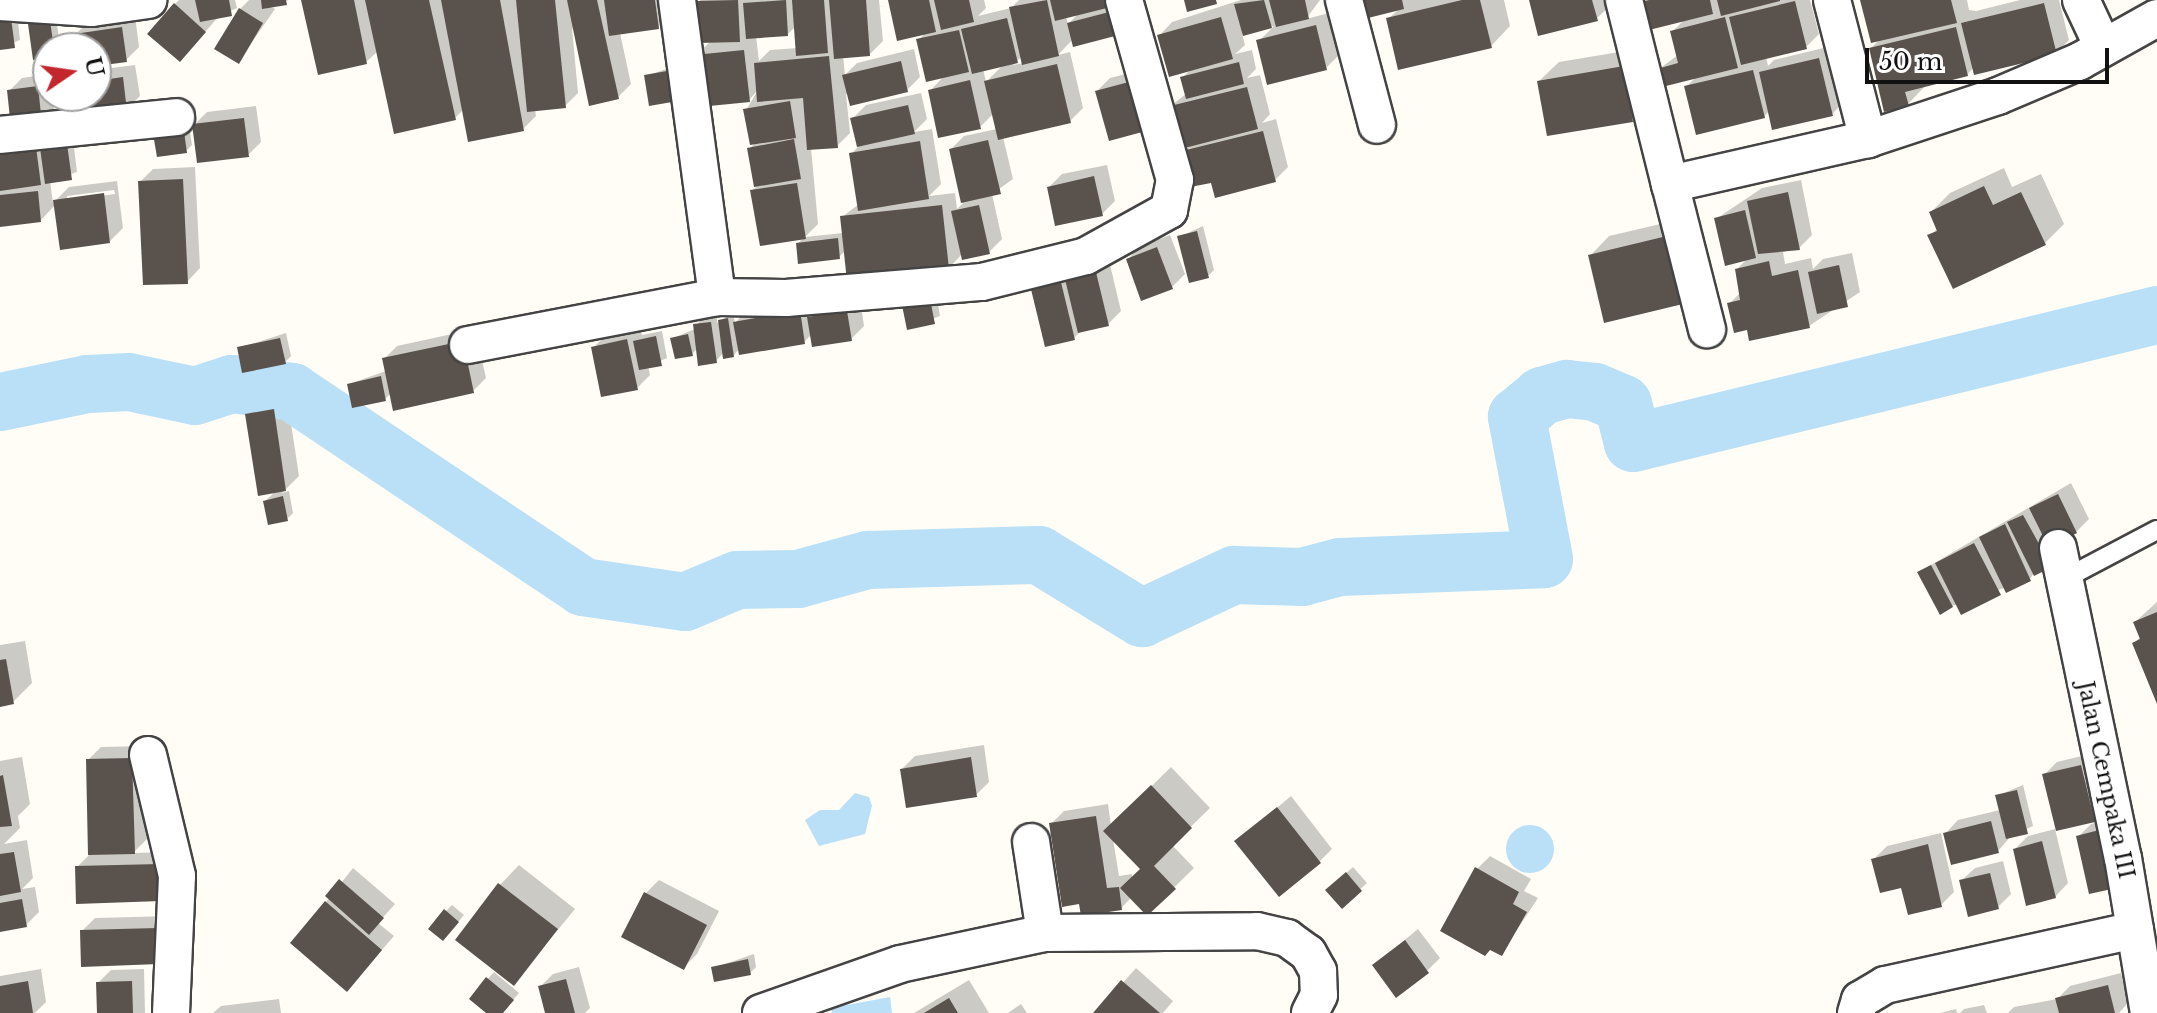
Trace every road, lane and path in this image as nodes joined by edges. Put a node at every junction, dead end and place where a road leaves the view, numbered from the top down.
1 (148, 0) edge
2 (677, 0) edge
3 (1124, 0) edge
4 (1344, 0) edge
5 (1624, 0) edge
6 (1832, 0) edge
7 (2081, 0) edge
8 (0, 2) edge
9 (2154, 28) edge
10 (2103, 47) junction
11 (176, 117) dead end
12 (1377, 125) dead end
13 (0, 135) edge
14 (1868, 139) junction
15 (1670, 184) junction
16 (717, 297) junction
17 (1707, 329) dead end
18 (468, 345) dead end
19 (2157, 530) edge
20 (2061, 564) joint
21 (148, 755) dead end
22 (1031, 842) dead end
23 (2135, 930) junction
24 (1045, 933) junction
25 (171, 1013) edge
26 (761, 1013) edge
27 (1310, 1013) edge
28 (1856, 1013) edge
29 (2149, 1013) edge

1 - 8 street
2 - 16 street
3 - 16 street
4 - 12 street
5 - 15 street
6 - 14 street
7 - 10 street
9 - 10 street
10 - 14 street
11 - 13 street
14 - 15 street
15 - 17 street
16 - 18 street
19 - 20 lane
20 - 23 street, Jalan Cempaka III
21 - 25 street
22 - 24 street
23 - 28 street
23 - 29 street, Jalan Cempaka III
24 - 26 street
24 - 27 street

